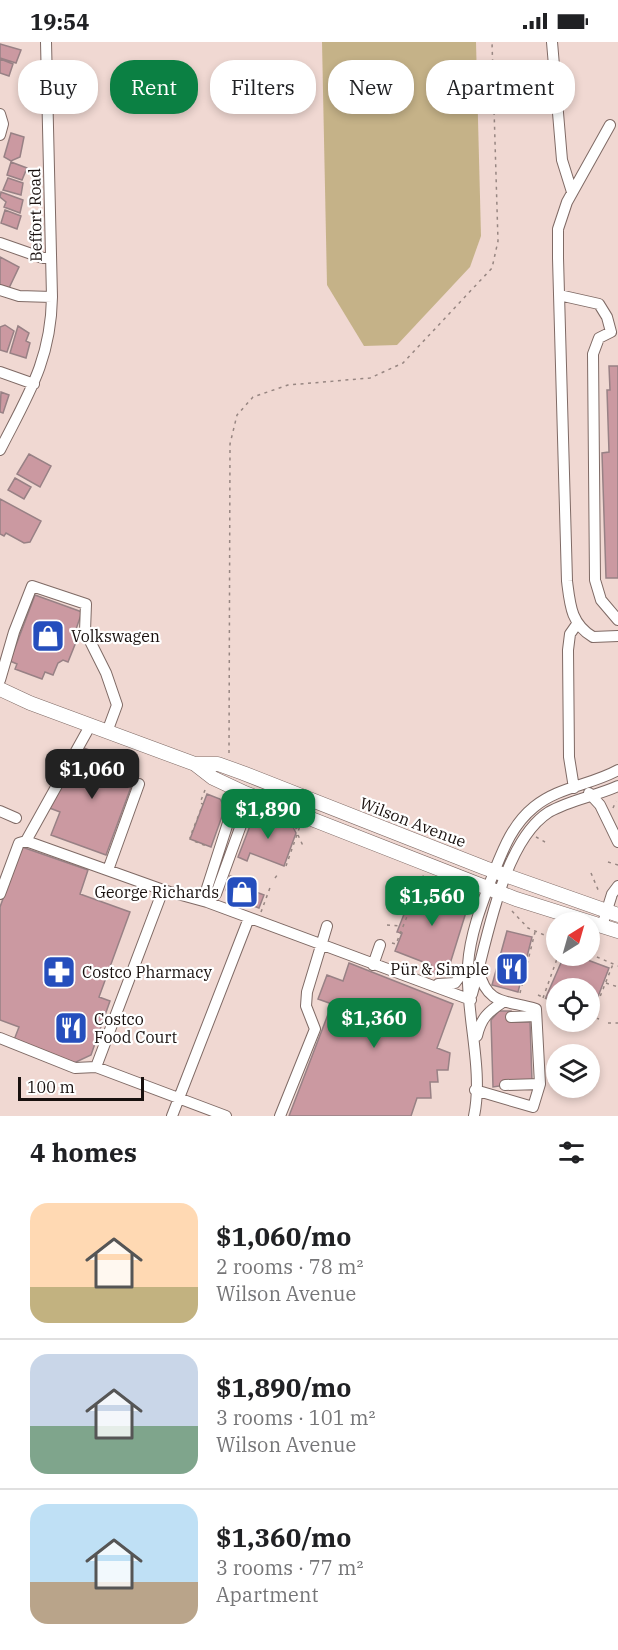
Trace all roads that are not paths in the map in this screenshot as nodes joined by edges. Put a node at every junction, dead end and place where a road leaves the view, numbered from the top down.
1 (46, 42) edge
2 (552, 42) edge
3 (0, 114) edge
4 (610, 125) dead end
5 (0, 135) edge
6 (572, 192) junction
7 (0, 243) edge
8 (51, 258) junction
9 (0, 290) edge
10 (560, 295) junction
11 (52, 297) junction
12 (615, 333) edge
13 (0, 372) edge
14 (34, 384) junction
15 (0, 450) edge
16 (618, 620) edge
17 (577, 624) junction
18 (618, 636) edge
19 (0, 680) edge
20 (0, 689) edge
21 (0, 696) edge
22 (30, 703) junction
23 (90, 726) junction
24 (107, 732) junction
25 (195, 764) junction
26 (618, 770) edge
27 (251, 776) junction
28 (139, 784) dead end
29 (579, 786) junction
30 (618, 786) edge
31 (245, 794) junction
32 (592, 796) junction
33 (0, 812) edge
34 (16, 818) dead end
35 (26, 841) junction
36 (618, 842) edge
37 (108, 870) junction
38 (501, 873) junction
39 (618, 886) edge
40 (163, 890) junction
41 (495, 890) junction
42 (0, 894) edge
43 (207, 902) junction
44 (613, 913) edge
45 (255, 916) junction
46 (327, 926) dead end
47 (602, 926) junction
48 (618, 932) edge
49 (320, 944) junction
50 (380, 945) dead end
51 (372, 965) junction
52 (468, 967) junction
53 (479, 970) junction
54 (420, 981) junction
55 (471, 1000) junction
56 (503, 1002) junction
57 (536, 1016) junction
58 (511, 1017) dead end
59 (0, 1038) edge
60 (474, 1048) junction
61 (96, 1067) junction
62 (540, 1084) junction
63 (505, 1085) dead end
64 (475, 1090) junction
65 (179, 1098) junction
66 (172, 1116) edge
67 (226, 1116) edge
68 (280, 1116) edge
69 (474, 1116) edge

1 - 8 street, Beffort Road
2 - 6 street
3 - 5 street
4 - 6 street
6 - 10 street
7 - 8 street
8 - 11 street, Beffort Road
9 - 11 street
10 - 12 street
10 - 17 street
11 - 14 street, Beffort Road
12 - 16 street
13 - 14 street
14 - 15 street, Beffort Road
17 - 18 street
17 - 29 street
19 - 24 street
20 - 22 main road, Wilson Avenue
21 - 22 main road, Wilson Avenue
22 - 23 main road, Wilson Avenue
23 - 24 main road, Wilson Avenue
23 - 35 street
24 - 25 main road, Wilson Avenue
25 - 27 main road, Wilson Avenue
25 - 31 main road, Wilson Avenue
26 - 29 street
27 - 31 main road
27 - 38 main road, Wilson Avenue
28 - 37 street
29 - 32 street
29 - 38 street
30 - 32 street
31 - 41 main road, Wilson Avenue
31 - 43 street
32 - 36 street
32 - 38 street
33 - 34 street
35 - 37 street
35 - 42 street
37 - 40 street
38 - 41 street
38 - 44 main road, Wilson Avenue
39 - 44 street
40 - 43 street
40 - 61 street
41 - 47 main road, Wilson Avenue
41 - 52 street
41 - 53 street
43 - 45 street
44 - 47 street
45 - 49 street
45 - 65 street
46 - 49 street
47 - 48 main road, Wilson Avenue
49 - 51 street
49 - 68 street
50 - 51 street
51 - 54 street
52 - 54 street
52 - 55 street
53 - 55 street
53 - 56 street
54 - 55 street
55 - 60 street
56 - 57 street
56 - 60 street
57 - 58 street
57 - 62 street
59 - 61 street
60 - 64 street
61 - 65 street
62 - 63 street
62 - 64 street
64 - 69 street
65 - 66 street
65 - 67 street

